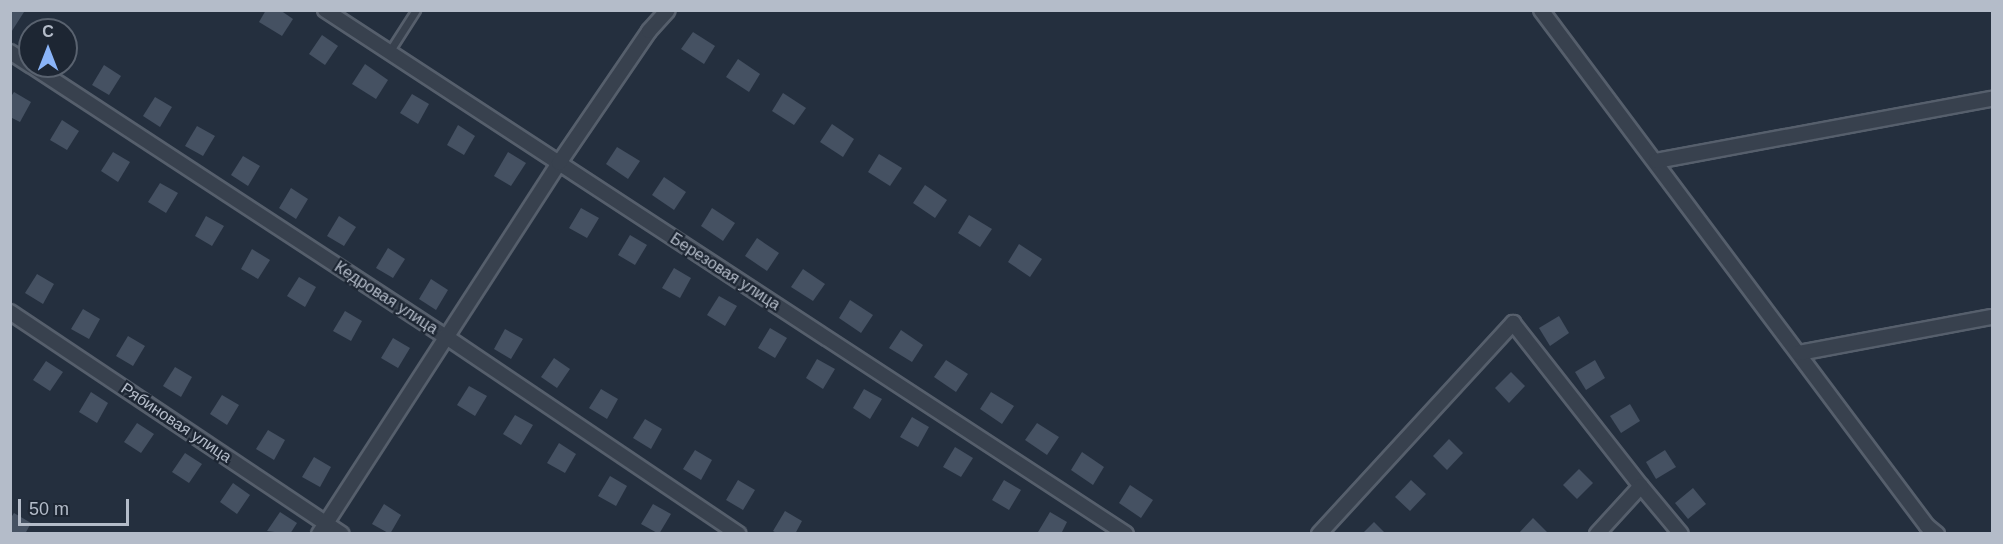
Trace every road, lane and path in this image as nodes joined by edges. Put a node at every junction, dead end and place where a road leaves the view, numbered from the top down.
1 (325, 10) edge
2 (416, 10) edge
3 (668, 10) edge
4 (1541, 10) edge
5 (389, 52) junction
6 (51, 78) edge
7 (1992, 99) edge
8 (1656, 161) junction
9 (559, 163) junction
10 (10, 312) edge
11 (1992, 317) edge
12 (445, 336) junction
13 (1799, 353) junction
14 (1641, 486) junction
15 (323, 529) edge
16 (342, 534) edge
17 (738, 534) edge
18 (1126, 534) edge
19 (1318, 534) edge
20 (1597, 534) edge
21 (1682, 534) edge
22 (1937, 534) edge

1 - 5 street, Березовая улица
2 - 5 lane
3 - 9 street
4 - 8 street
5 - 9 street, Березовая улица
6 - 12 street, Кедровая улица
7 - 8 street
8 - 13 street
9 - 12 street
9 - 18 street, Березовая улица
10 - 15 street, Рябиновая улица
11 - 13 street
12 - 15 street
12 - 17 street, Кедровая улица
13 - 22 street
14 - 19 street
14 - 20 street
14 - 21 street
15 - 16 street, Рябиновая улица

